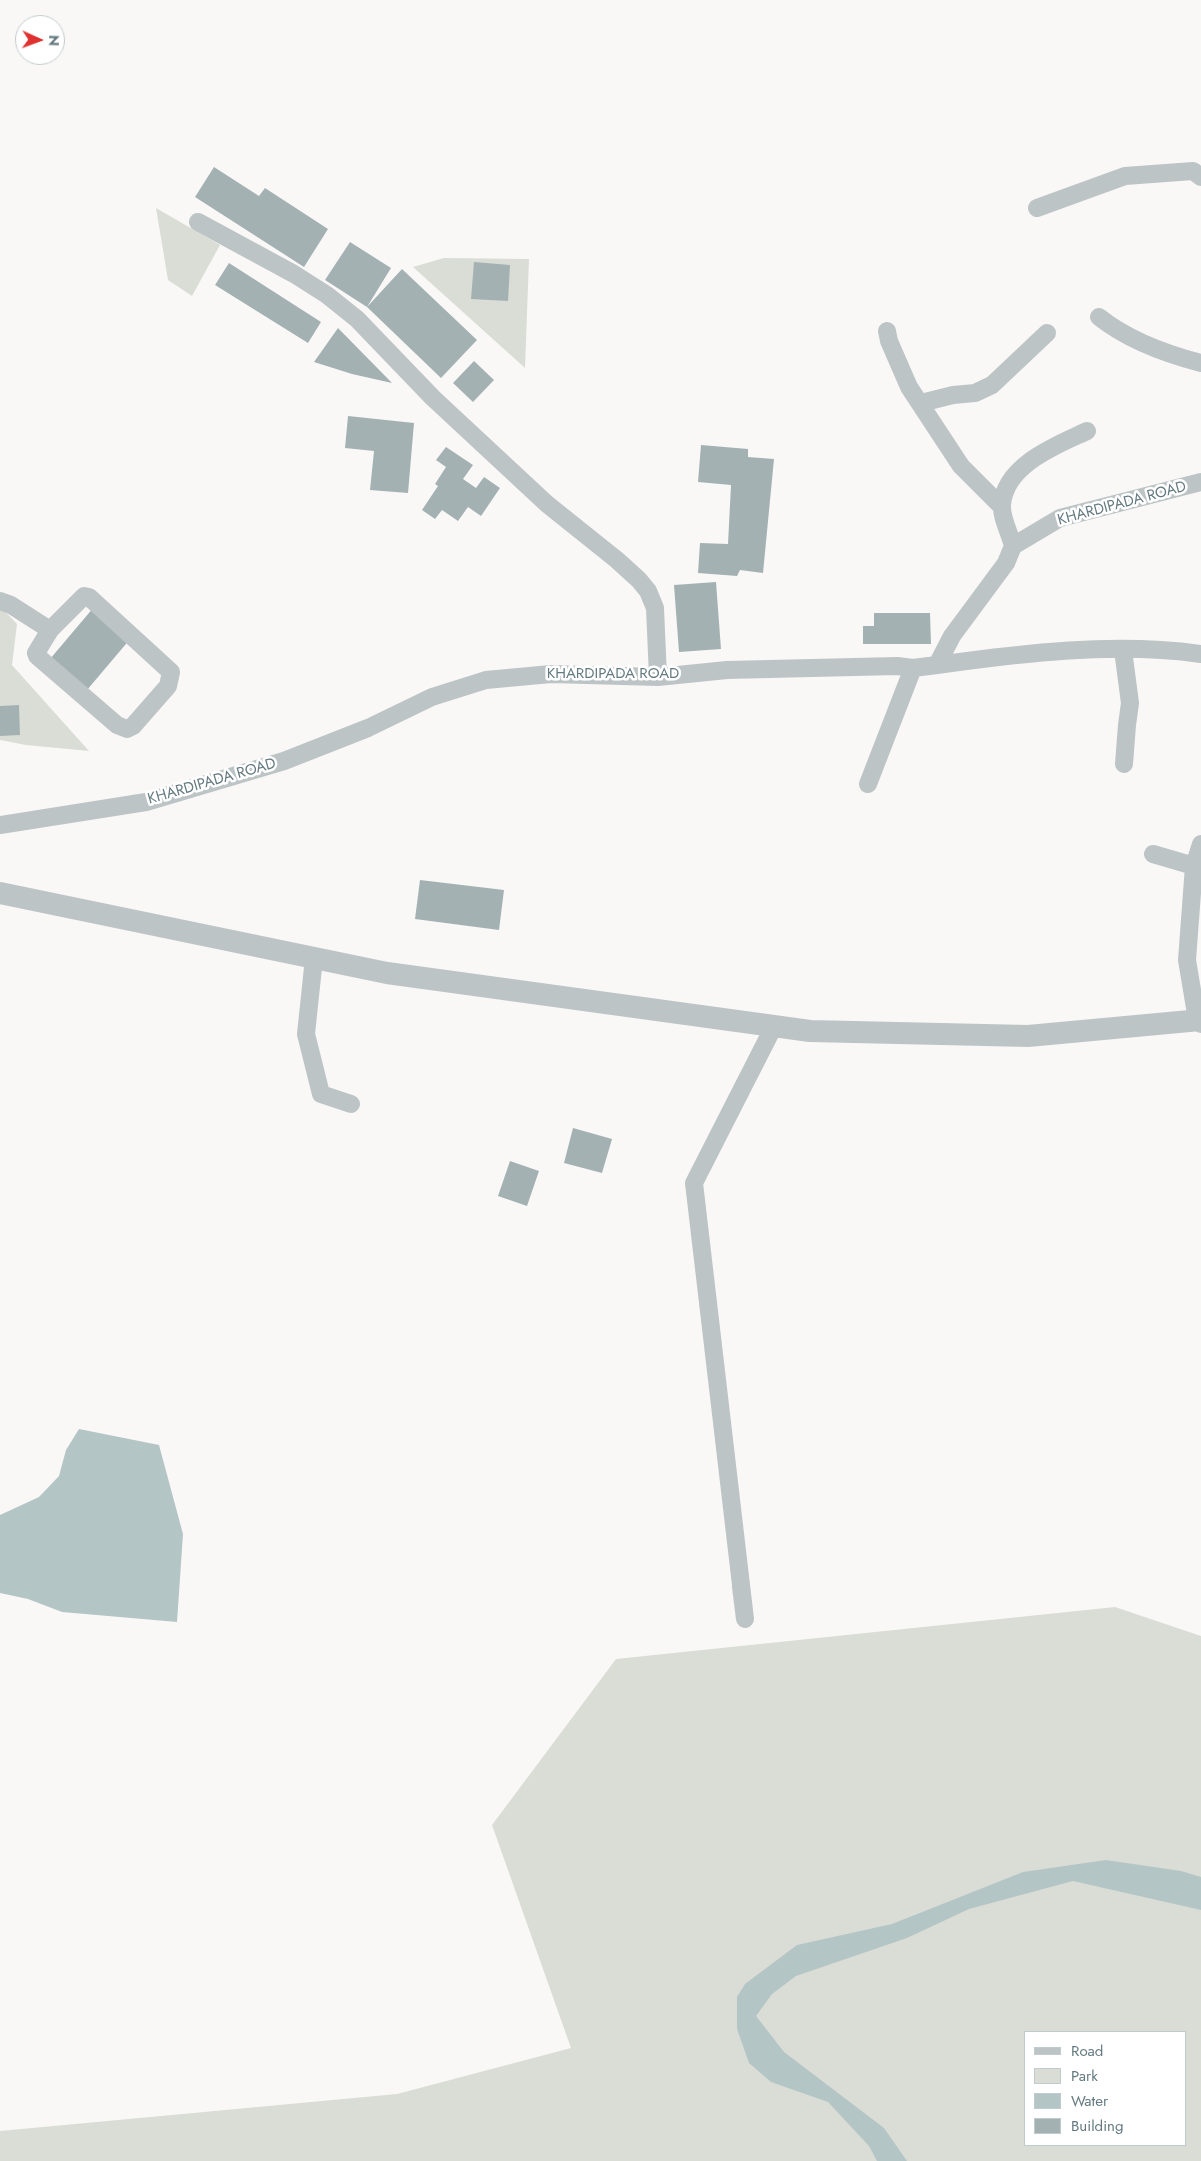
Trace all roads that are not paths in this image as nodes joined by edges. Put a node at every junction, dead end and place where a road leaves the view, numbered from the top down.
1 (1201, 177) edge
2 (1036, 208) dead end
3 (198, 222) dead end
4 (1099, 317) dead end
5 (887, 330) dead end
6 (1047, 333) dead end
7 (1201, 363) edge
8 (920, 403) junction
9 (1087, 431) dead end
10 (1201, 482) edge
11 (1002, 507) junction
12 (1013, 546) junction
13 (0, 601) edge
14 (50, 630) junction
15 (1123, 650) junction
16 (1201, 654) edge
17 (937, 665) junction
18 (913, 668) junction
19 (658, 677) junction
20 (1124, 764) dead end
21 (868, 784) dead end
22 (0, 825) edge
23 (1201, 844) edge
24 (1153, 854) dead end
25 (1194, 866) junction
26 (0, 893) edge
27 (314, 958) junction
28 (1200, 1021) edge
29 (774, 1026) junction
30 (351, 1104) dead end
31 (741, 1587) dead end

1 - 2 street
3 - 19 street
4 - 7 street
5 - 8 street
6 - 8 street
8 - 11 street
9 - 11 street
10 - 12 street, KHARDIPADA ROAD
11 - 12 street
12 - 17 street
13 - 14 street
14 - 14 street
15 - 16 street, KHARDIPADA ROAD
15 - 17 street, KHARDIPADA ROAD
15 - 20 street
17 - 18 street, KHARDIPADA ROAD
18 - 19 street, KHARDIPADA ROAD
18 - 21 street
19 - 22 street, KHARDIPADA ROAD
23 - 25 street
24 - 25 street
25 - 28 street
26 - 27 street
27 - 29 street
27 - 30 street
28 - 29 street
29 - 31 street

